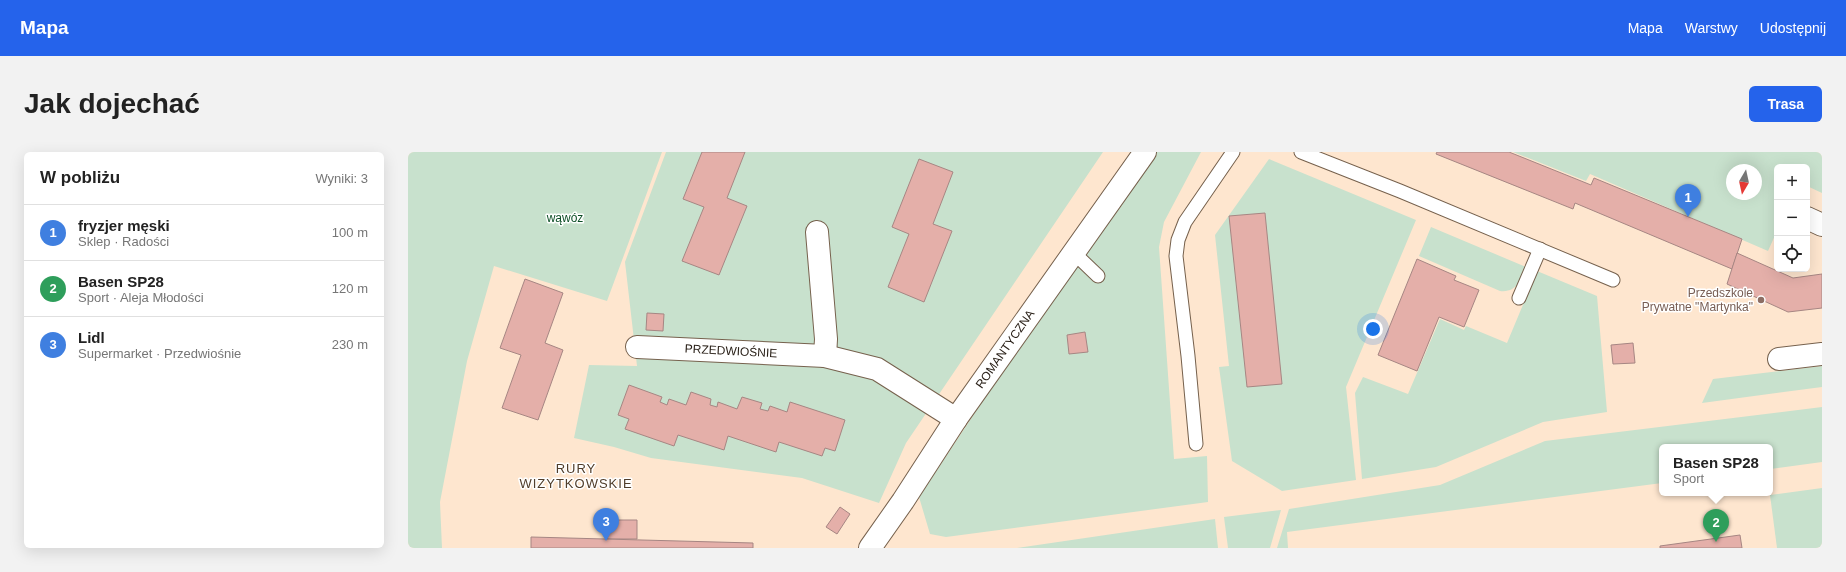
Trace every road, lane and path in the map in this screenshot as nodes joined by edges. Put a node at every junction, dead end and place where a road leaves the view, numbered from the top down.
1 (1144, 152) edge
2 (1233, 152) edge
3 (1301, 152) edge
4 (1810, 219) edge
5 (1822, 225) edge
6 (816, 232) dead end
7 (1540, 249) junction
8 (1073, 252) junction
9 (1098, 276) dead end
10 (1614, 280) dead end
11 (1518, 298) dead end
12 (637, 347) dead end
13 (1822, 354) edge
14 (825, 356) junction
15 (1779, 360) dead end
16 (956, 419) junction
17 (1196, 444) dead end
18 (870, 548) edge

1 - 8 street, ROMANTYCZNA
2 - 17 lane
3 - 7 lane
4 - 5 street
6 - 14 street
7 - 10 lane
7 - 11 lane
8 - 9 lane
8 - 16 street, ROMANTYCZNA
12 - 14 street, PRZEDWIOŚNIE
13 - 15 street
14 - 16 street, PRZEDWIOŚNIE
16 - 18 street, ROMANTYCZNA

